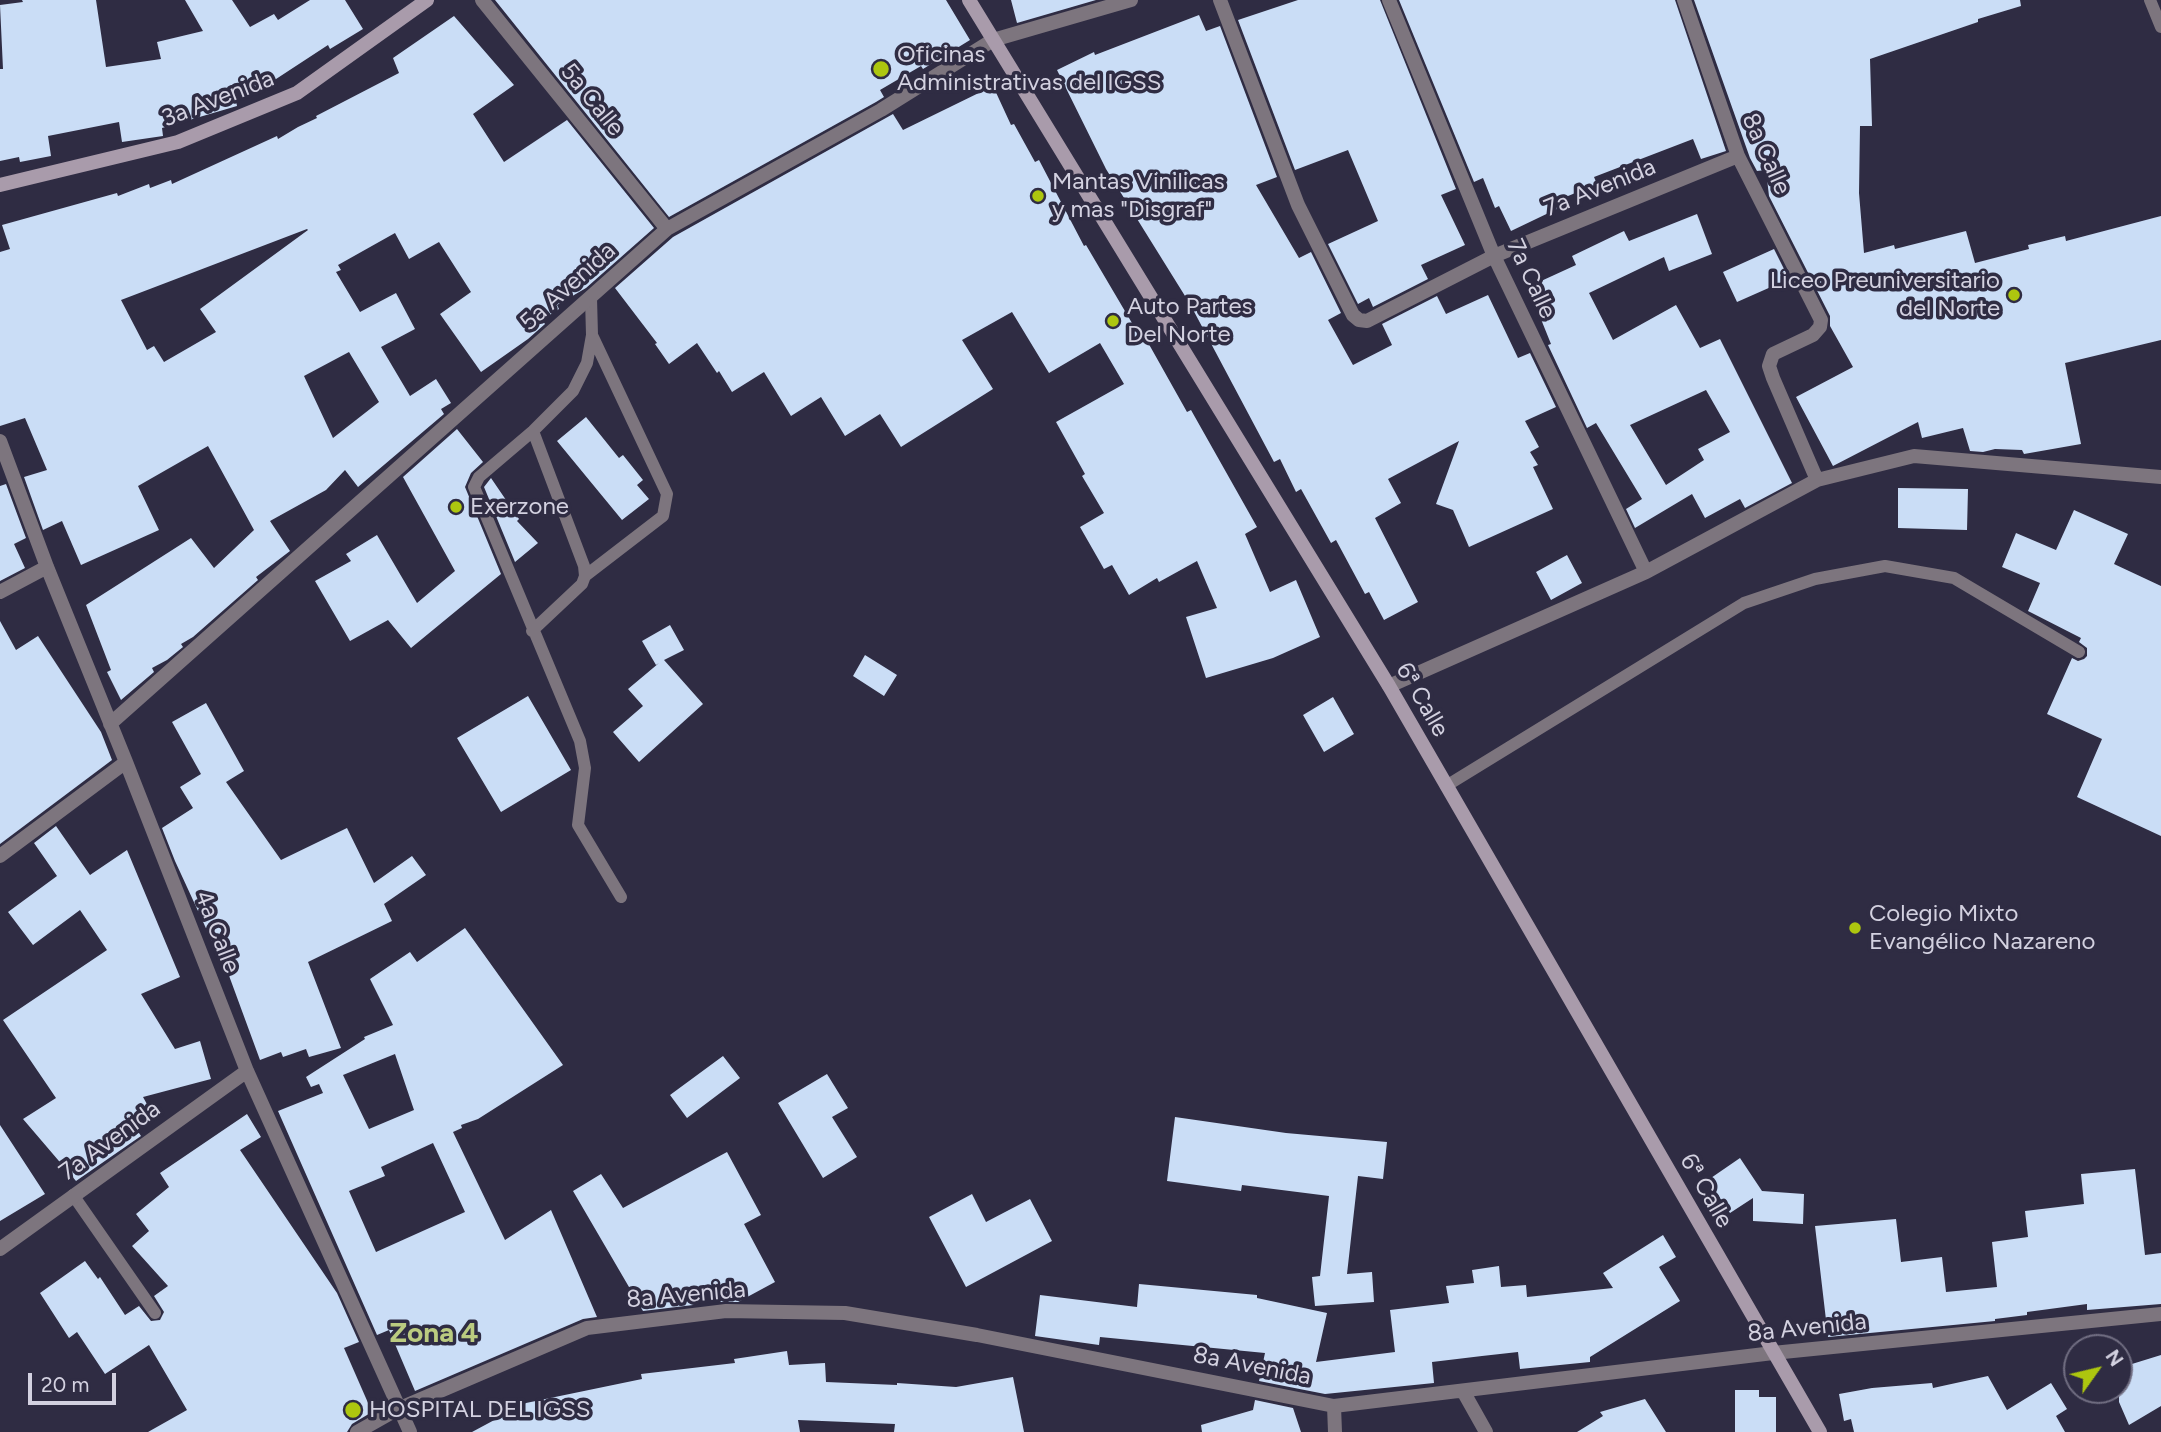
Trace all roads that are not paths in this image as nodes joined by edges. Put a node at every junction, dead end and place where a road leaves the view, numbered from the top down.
1 (427, 0) edge
2 (482, 0) edge
3 (969, 0) edge
4 (1131, 0) edge
5 (1220, 0) edge
6 (1389, 0) edge
7 (1684, 0) edge
8 (2150, 0) edge
9 (2161, 27) edge
10 (993, 40) junction
11 (1738, 156) junction
12 (0, 185) edge
13 (667, 229) junction
14 (1494, 256) junction
15 (591, 298) junction
16 (592, 335) junction
17 (533, 431) junction
18 (0, 441) edge
19 (2161, 477) edge
20 (1817, 480) junction
21 (47, 567) junction
22 (1646, 572) junction
23 (585, 576) junction
24 (0, 592) edge
25 (532, 631) junction
26 (2079, 652) dead end
27 (1389, 686) junction
28 (110, 724) junction
29 (126, 762) junction
30 (1446, 786) junction
31 (0, 856) edge
32 (621, 897) dead end
33 (247, 1071) junction
34 (73, 1195) junction
35 (0, 1249) edge
36 (155, 1313) dead end
37 (2161, 1314) edge
38 (1773, 1353) junction
39 (1463, 1391) junction
40 (1334, 1406) junction
41 (398, 1409) junction
42 (357, 1432) edge
43 (410, 1432) edge
44 (1335, 1432) edge
45 (1486, 1432) edge
46 (1820, 1432) edge

1 - 12 main road, 3a Avenida
2 - 13 street, 5a Calle
3 - 10 main road, 6ª Calle
4 - 10 street, 5a Avenida
5 - 14 street, 7a Avenida
6 - 14 street, 7a Calle
7 - 11 street, 8a Calle
8 - 9 lane
10 - 13 street, 5a Avenida
10 - 27 main road, 6ª Calle
11 - 14 street, 7a Avenida
11 - 20 street, 8a Calle
13 - 15 street, 5a Avenida
14 - 22 street, 7a Calle
15 - 16 lane
15 - 28 street, 5a Avenida
16 - 17 lane
16 - 23 lane
17 - 23 lane
17 - 25 lane
18 - 21 street, 4a Calle
19 - 20 street
20 - 22 street
21 - 24 street
21 - 28 street, 4a Calle
22 - 27 street
23 - 25 lane
25 - 32 lane
26 - 30 lane
27 - 30 main road, 6ª Calle
28 - 29 street, 4a Calle
29 - 31 street
29 - 33 street, 4a Calle
30 - 38 main road, 6ª Calle
33 - 34 street, 7a Avenida
33 - 41 street, 4a Calle
34 - 35 street, 7a Avenida
34 - 36 lane
37 - 38 street, 8a Avenida
38 - 39 street, 8a Avenida
38 - 46 main road, 6ª Calle
39 - 40 street, 8a Avenida
39 - 45 street
40 - 41 street, 8a Avenida
40 - 44 street
41 - 42 street, 8a Avenida
41 - 43 street, 4a Calle

